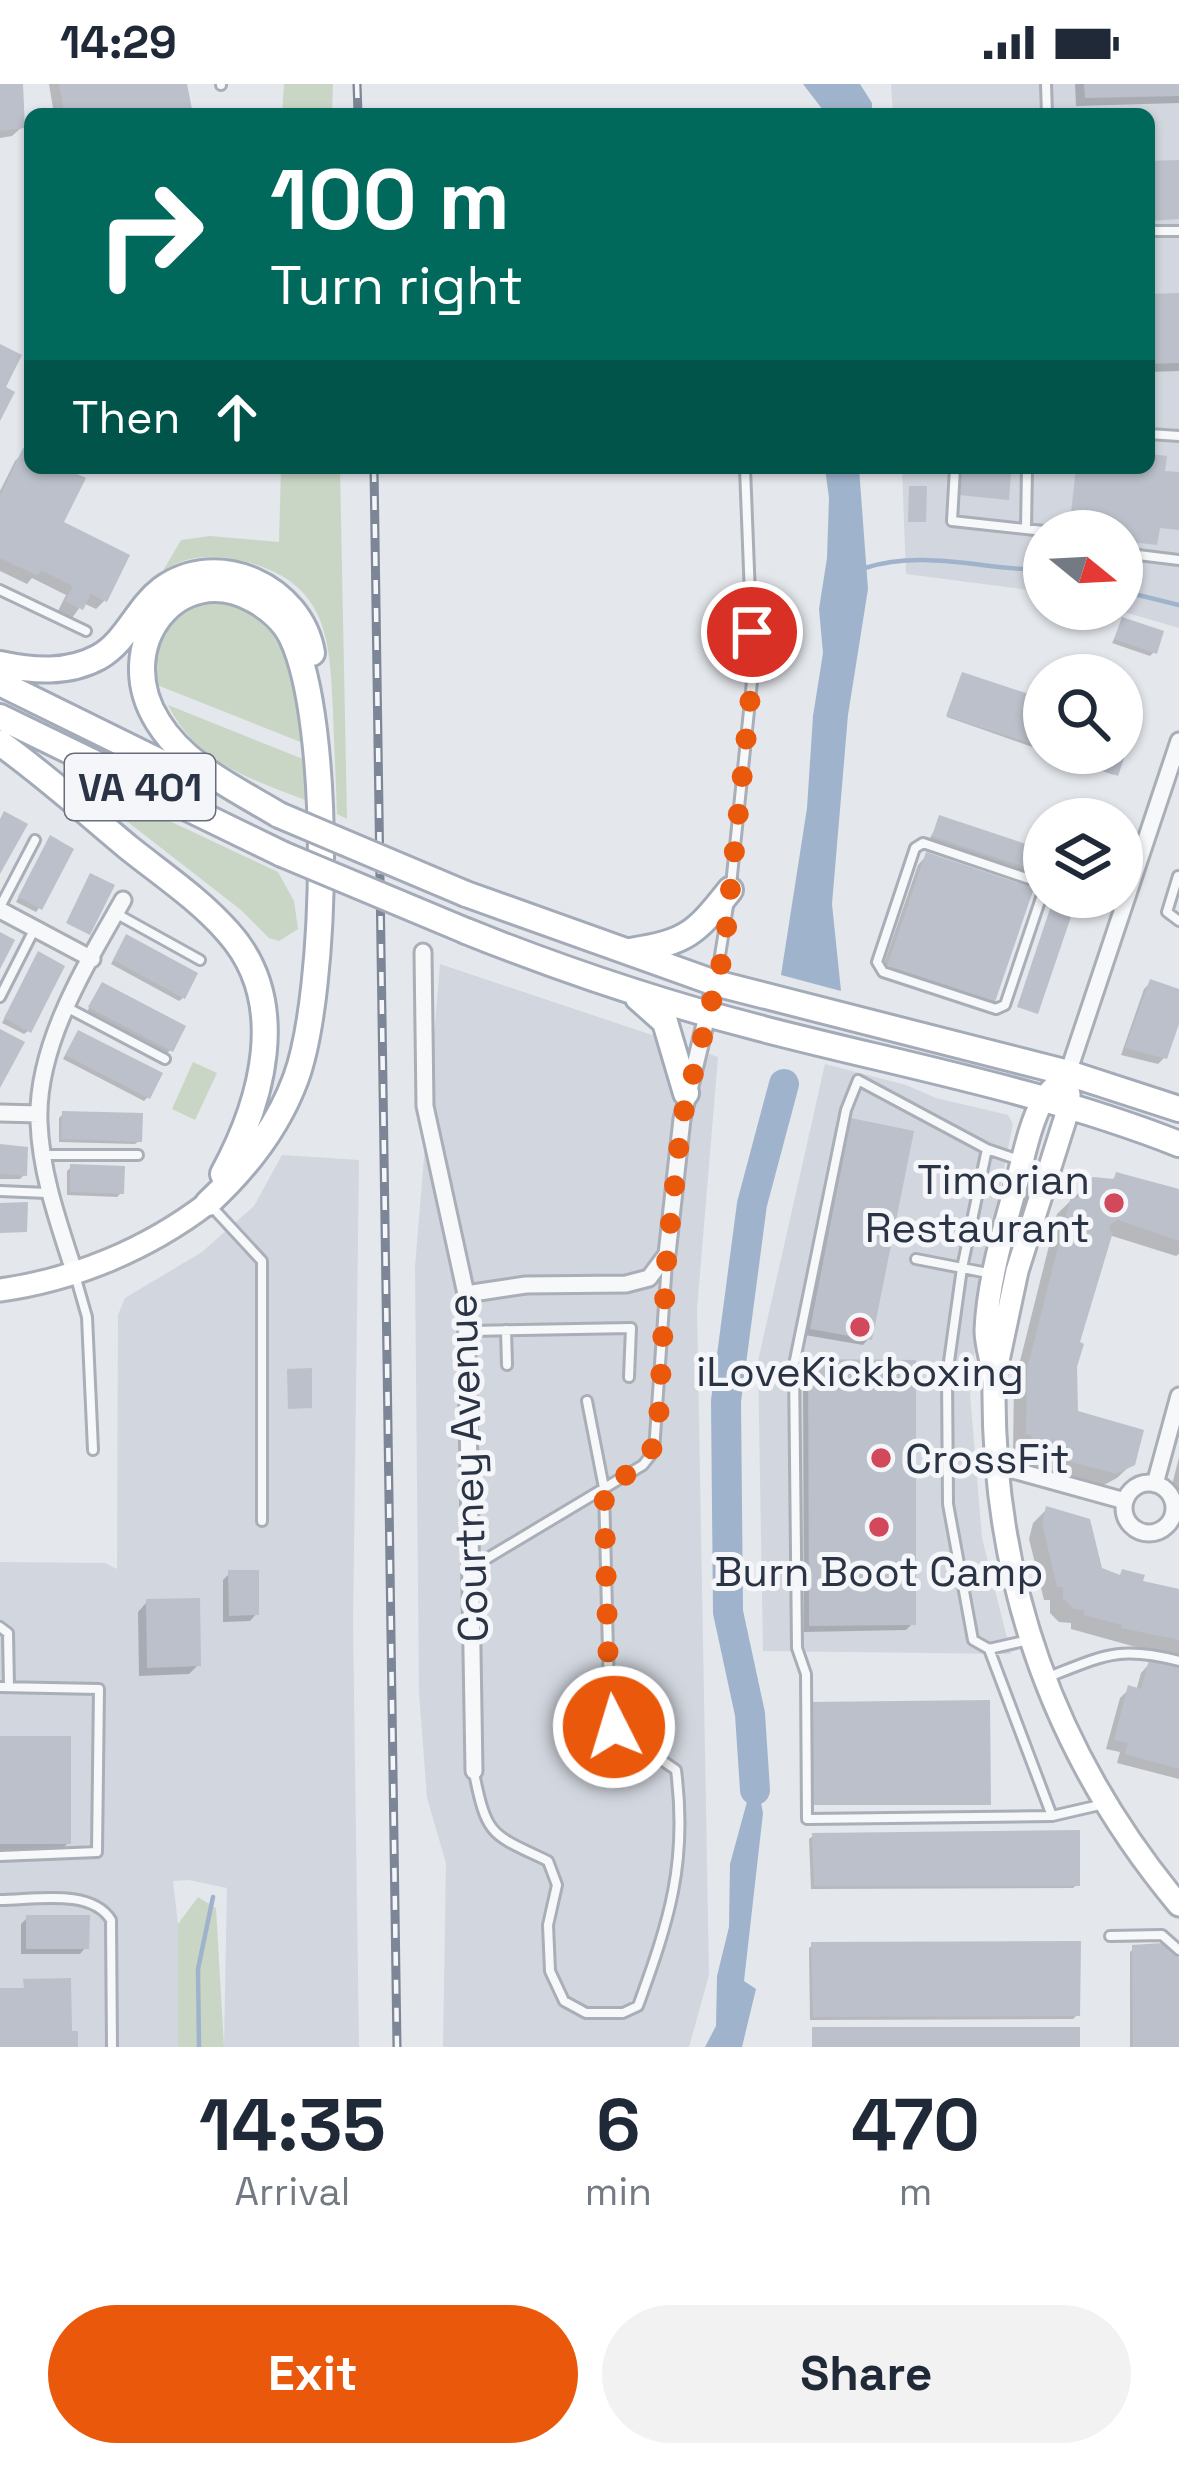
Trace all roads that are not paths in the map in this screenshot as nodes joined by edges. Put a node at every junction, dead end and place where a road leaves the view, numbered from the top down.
1 (745, 474) edge
2 (955, 474) edge
3 (1027, 474) edge
4 (1026, 510) edge
5 (1023, 529) edge
6 (1143, 556) edge
7 (1179, 560) edge
8 (0, 590) edge
9 (86, 631) dead end
10 (0, 664) edge
11 (0, 683) edge
12 (0, 717) edge
13 (314, 740) junction
14 (1179, 741) edge
15 (0, 743) edge
16 (279, 815) junction
17 (35, 840) dead end
18 (1143, 850) edge
19 (1178, 876) edge
20 (1044, 886) edge
21 (730, 890) junction
22 (119, 907) joint
23 (0, 909) edge
24 (1120, 918) edge
25 (1179, 921) edge
26 (34, 929) junction
27 (626, 951) junction
28 (424, 952) dead end
29 (92, 959) junction
30 (200, 960) dead end
31 (715, 983) junction
32 (622, 986) junction
33 (0, 997) edge
34 (68, 1008) junction
35 (707, 1014) junction
36 (165, 1059) dead end
37 (1068, 1073) junction
38 (686, 1094) junction
39 (1044, 1099) junction
40 (1069, 1107) junction
41 (1179, 1109) edge
42 (0, 1113) edge
43 (39, 1114) junction
44 (1179, 1144) edge
45 (987, 1149) junction
46 (43, 1155) junction
47 (139, 1156) dead end
48 (1023, 1162) junction
49 (0, 1191) edge
50 (49, 1193) junction
51 (208, 1203) junction
52 (667, 1254) junction
53 (916, 1259) dead end
54 (962, 1268) junction
55 (75, 1274) junction
56 (995, 1274) junction
57 (0, 1290) edge
58 (466, 1294) junction
59 (506, 1330) junction
60 (468, 1331) junction
61 (507, 1365) dead end
62 (947, 1376) junction
63 (994, 1376) junction
64 (629, 1377) dead end
65 (1179, 1396) edge
66 (587, 1401) dead end
67 (93, 1450) dead end
68 (995, 1465) junction
69 (1155, 1484) junction
70 (604, 1488) junction
71 (1125, 1501) junction
72 (1176, 1515) edge
73 (262, 1521) dead end
74 (473, 1560) junction
75 (0, 1628) edge
76 (1030, 1640) junction
77 (989, 1649) junction
78 (1179, 1660) edge
79 (1045, 1679) junction
80 (4, 1687) edge
81 (474, 1771) joint
82 (1105, 1804) junction
83 (1052, 1816) junction
84 (0, 1856) edge
85 (0, 1900) edge
86 (1179, 1906) edge
87 (1110, 1936) dead end
88 (1179, 1950) edge
89 (112, 2047) edge

1 - 21 lane
2 - 5 lane
3 - 4 lane
6 - 7 lane
8 - 9 lane
10 - 13 main road
11 - 16 main road, VA 401
12 - 32 main road, VA 401, bridge
13 - 16 main road
13 - 51 main road
14 - 18 street
15 - 51 main road
16 - 27 main road, VA 401, bridge
17 - 23 lane
19 - 25 lane
20 - 20 lane
21 - 27 main road
21 - 31 lane
22 - 29 street
22 - 30 lane
23 - 26 street
24 - 37 street
26 - 29 street
26 - 33 lane
27 - 31 main road, VA 401
28 - 58 street, Courtney Avenue
29 - 34 street
31 - 35 street
31 - 37 main road, VA 401
32 - 35 main road, VA 401
32 - 38 main road
34 - 36 lane
34 - 43 street
35 - 38 street
35 - 39 main road, VA 401
37 - 39 main road
37 - 40 main road
37 - 41 main road, VA 401
38 - 52 street
39 - 40 main road, VA 401
39 - 48 main road
40 - 44 main road, VA 401
40 - 63 main road
42 - 43 street
43 - 46 street
45 - 48 lane
45 - 54 lane
45 - 83 lane
46 - 47 lane
46 - 50 street
48 - 56 main road
49 - 50 lane
50 - 55 street
51 - 55 main road
51 - 73 lane
52 - 58 street
52 - 70 lane
53 - 54 lane
54 - 56 lane
54 - 62 lane
55 - 57 main road
55 - 67 lane
56 - 63 main road
58 - 60 street, Courtney Avenue
59 - 60 lane
59 - 61 lane
59 - 64 lane
60 - 74 street, Courtney Avenue
62 - 63 lane
62 - 77 lane
63 - 68 main road
65 - 69 street
66 - 70 lane
68 - 71 street
68 - 76 main road
69 - 71 street
69 - 72 street
70 - 74 lane
70 - 81 lane
71 - 72 street
74 - 81 street, Courtney Avenue
75 - 80 lane
76 - 77 lane
76 - 79 main road
77 - 83 lane
78 - 79 lane
79 - 82 main road
80 - 84 lane
82 - 83 lane
82 - 86 main road
85 - 89 lane
87 - 88 lane

